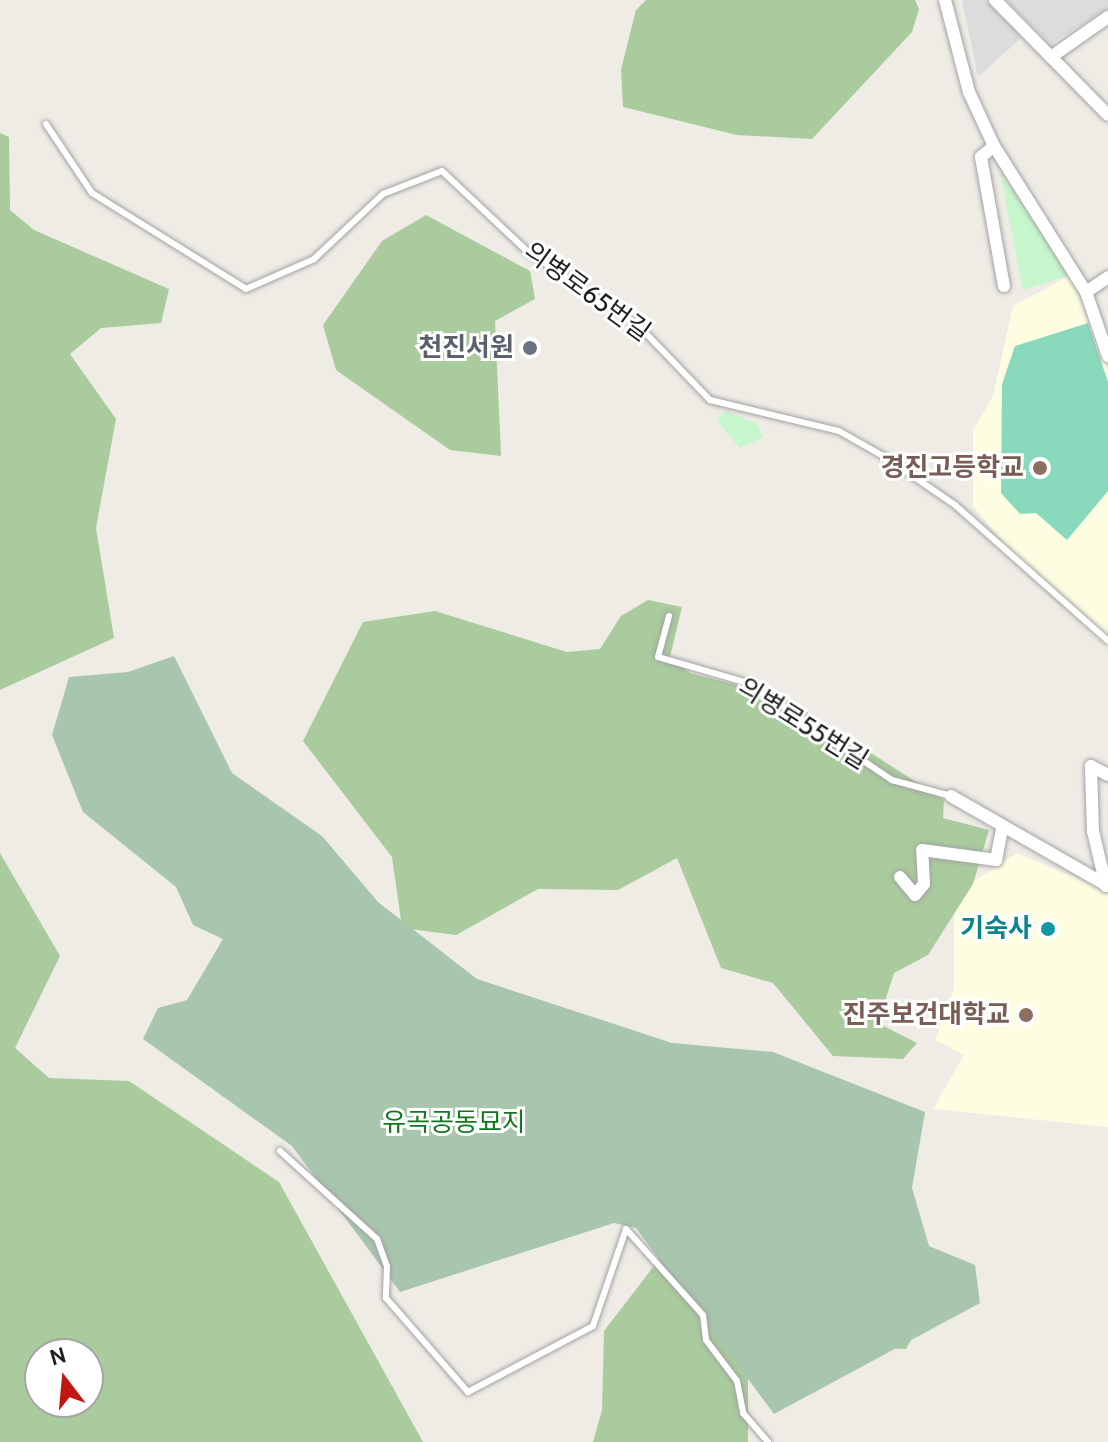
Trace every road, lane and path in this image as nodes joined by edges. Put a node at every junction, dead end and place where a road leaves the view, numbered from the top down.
1 (945, 0) edge
2 (995, 0) edge
3 (1108, 17) edge
4 (1051, 57) junction
5 (1108, 115) edge
6 (46, 124) dead end
7 (994, 146) junction
8 (1108, 277) edge
9 (1004, 286) dead end
10 (1086, 292) junction
11 (1108, 356) edge
12 (669, 616) dead end
13 (1108, 641) edge
14 (1108, 775) edge
15 (951, 796) joint
16 (1002, 828) junction
17 (900, 877) dead end
18 (1107, 886) edge
19 (280, 1151) dead end
20 (768, 1442) edge

1 - 7 street
2 - 4 street
3 - 4 street
4 - 5 street
6 - 13 lane, 의병로65번길
7 - 9 street
7 - 10 street
8 - 10 street
10 - 11 street
12 - 15 lane, 의병로55번길
14 - 18 street
15 - 16 street, 의병로55번길
16 - 17 street
16 - 18 street, 의병로55번길
19 - 20 lane

